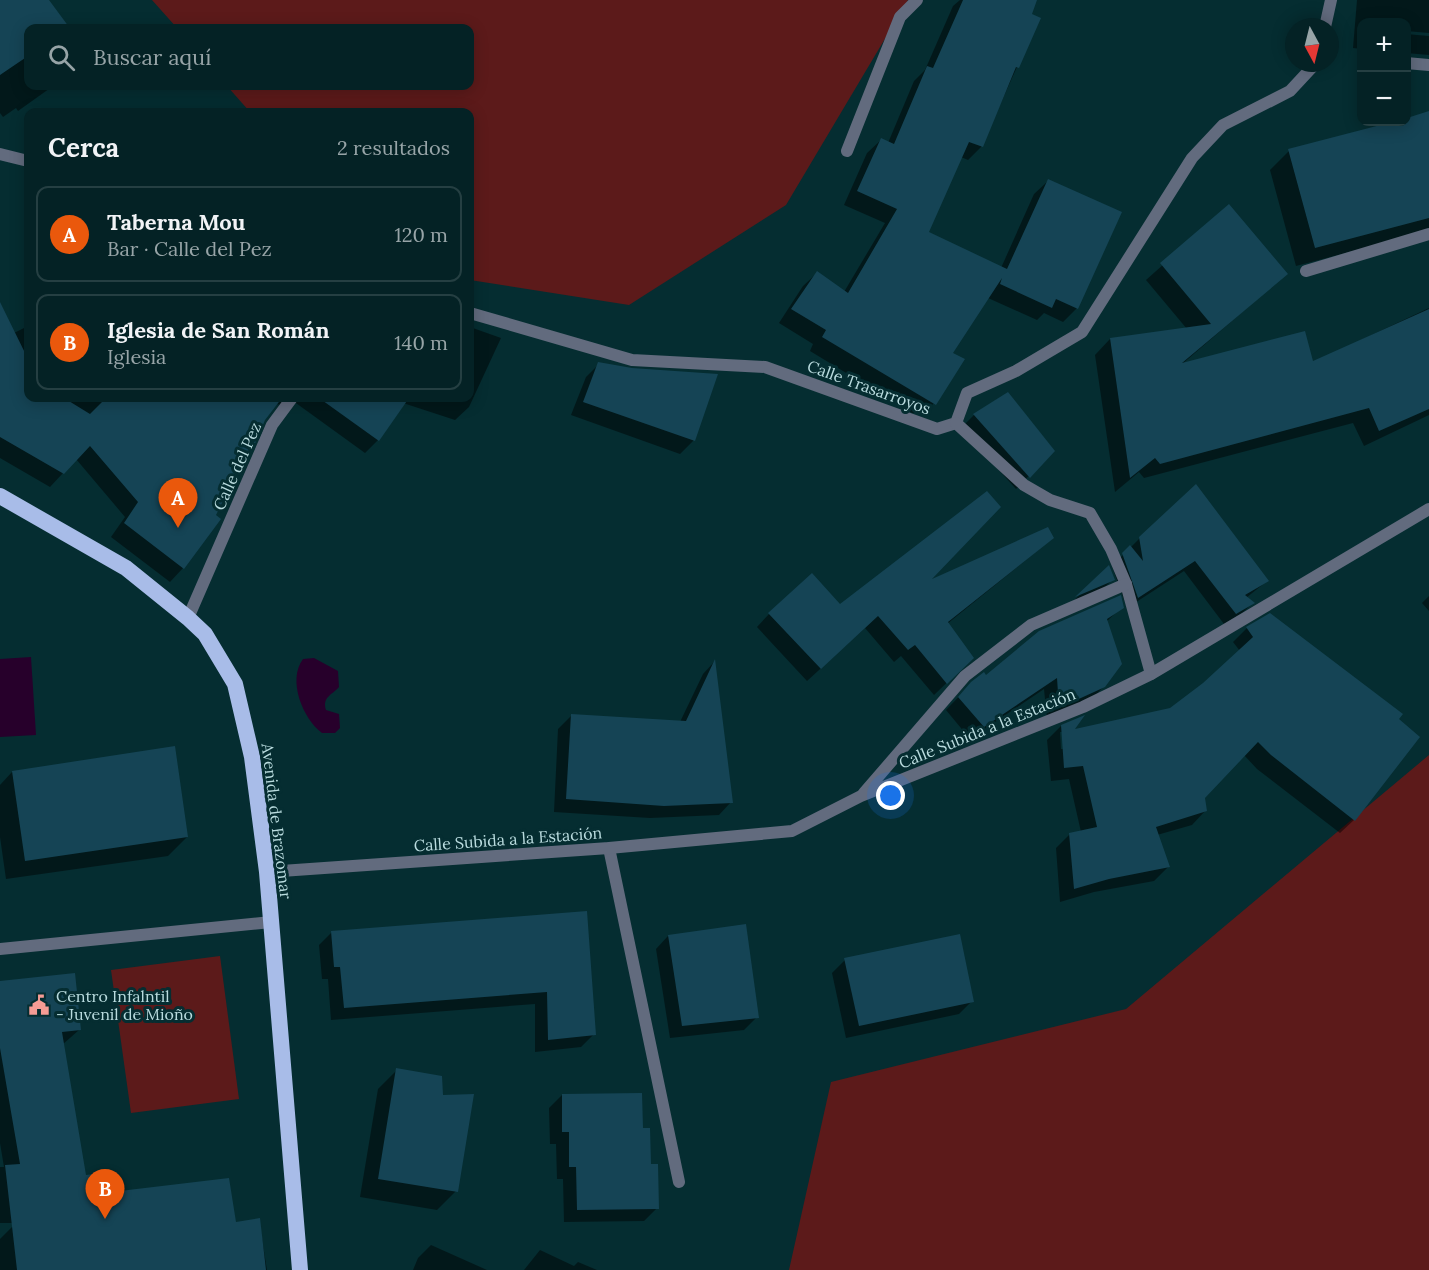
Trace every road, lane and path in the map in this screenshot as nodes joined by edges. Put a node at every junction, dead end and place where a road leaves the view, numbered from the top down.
1 (917, 0) edge
2 (1331, 0) edge
3 (1327, 18) edge
4 (1411, 63) edge
5 (1429, 65) edge
6 (1308, 72) edge
7 (847, 151) dead end
8 (0, 154) edge
9 (24, 160) edge
10 (1429, 234) edge
11 (1306, 271) dead end
12 (474, 314) edge
13 (289, 402) edge
14 (956, 423) junction
15 (0, 496) edge
16 (1429, 509) edge
17 (1126, 584) junction
18 (188, 618) junction
19 (1151, 674) junction
20 (861, 796) junction
21 (609, 848) junction
22 (267, 872) junction
23 (271, 922) junction
24 (0, 949) edge
25 (680, 1182) dead end
26 (300, 1270) edge

1 - 7 street
2 - 3 street
4 - 5 street
6 - 14 street
8 - 9 street
10 - 11 street
12 - 14 street, Calle Trasarroyos
13 - 18 street, Calle del Pez
14 - 17 street
15 - 18 highway, Avenida de Brazomar
16 - 19 street, Calle Subida a la Estación
17 - 19 street
17 - 20 street
18 - 22 highway, Avenida de Brazomar
19 - 20 street, Calle Subida a la Estación
20 - 21 street, Calle Subida a la Estación
21 - 22 street, Calle Subida a la Estación
21 - 25 street
22 - 23 highway, Avenida de Brazomar
23 - 24 street
23 - 26 highway, Avenida de Brazomar

